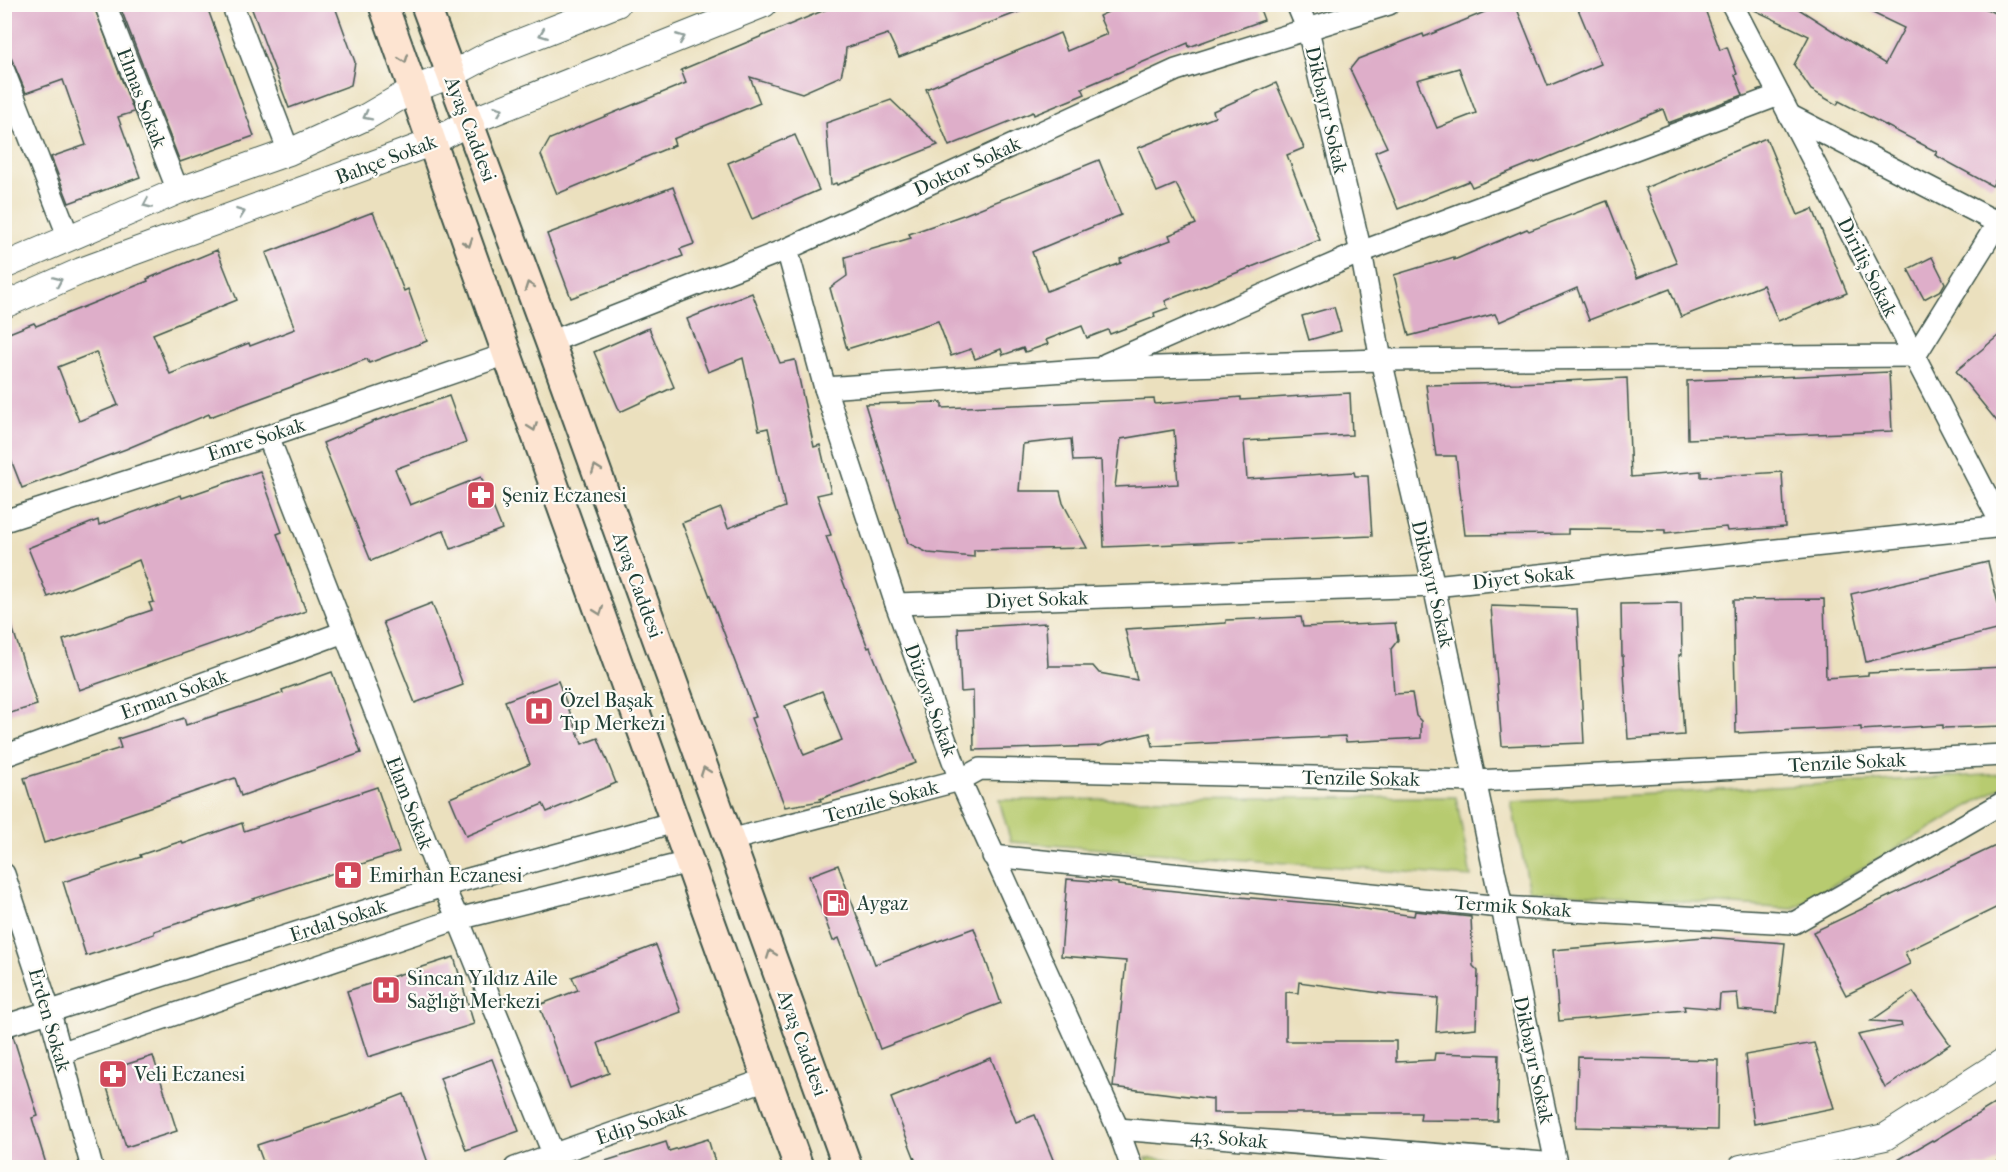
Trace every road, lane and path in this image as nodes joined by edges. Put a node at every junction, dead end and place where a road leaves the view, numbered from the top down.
1 (105, 4) edge
2 (232, 4) edge
3 (384, 4) edge
4 (425, 4) edge
5 (617, 4) edge
6 (764, 4) edge
7 (1297, 4) edge
8 (1389, 4) edge
9 (1732, 4) edge
10 (1308, 30) junction
11 (4, 71) edge
12 (451, 75) junction
13 (414, 89) junction
14 (1779, 95) junction
15 (1789, 115) junction
16 (469, 122) junction
17 (433, 142) junction
18 (289, 152) junction
19 (178, 191) junction
20 (2001, 221) edge
21 (69, 238) junction
22 (787, 249) junction
23 (1361, 252) junction
24 (4, 266) edge
25 (4, 304) edge
26 (550, 342) junction
27 (507, 354) junction
28 (1915, 356) junction
29 (1381, 360) junction
30 (1094, 369) junction
31 (825, 388) junction
32 (268, 436) junction
33 (4, 521) edge
34 (2003, 527) edge
35 (1434, 586) junction
36 (896, 604) junction
37 (344, 632) junction
38 (2004, 755) edge
39 (4, 756) edge
40 (960, 780) junction
41 (1475, 781) junction
42 (2004, 802) edge
43 (675, 822) junction
44 (730, 840) junction
45 (993, 856) junction
46 (689, 862) junction
47 (4, 874) edge
48 (443, 886) junction
49 (1501, 907) junction
50 (458, 919) junction
51 (50, 1013) junction
52 (4, 1026) edge
53 (60, 1053) junction
54 (2004, 1061) edge
55 (767, 1079) junction
56 (1118, 1129) junction
57 (556, 1161) edge
58 (1557, 1166) edge
59 (92, 1167) edge
60 (515, 1167) edge
61 (799, 1167) edge
62 (848, 1167) edge
63 (1132, 1167) edge
64 (1741, 1167) edge

1 - 19 street, Elmas Sokak
2 - 18 street
3 -> 13 main road, Ayaş Caddesi
4 - 12 main road, Ayaş Caddesi
5 -> 12 street
16 -> 6 street, Bahçe Sokak
7 - 10 street, Dikbayır Sokak
8 - 10 street, Doktor Sokak
9 - 14 street, Diriliş Sokak
10 - 22 street, Doktor Sokak
10 - 23 street, Dikbayır Sokak
11 - 21 street
12 - 13 street
12 - 16 main road, Ayaş Caddesi
13 - 17 main road, Ayaş Caddesi
13 -> 18 street
14 - 15 street, Diriliş Sokak
14 - 23 street
15 - 20 street
15 - 28 street, Diriliş Sokak
16 - 17 street, Bahçe Sokak
26 -> 16 main road, Ayaş Caddesi
25 -> 17 street, Bahçe Sokak
17 -> 27 main road, Ayaş Caddesi
18 - 19 street
19 -> 21 street
20 - 28 street
21 - 24 street
22 - 26 street, Doktor Sokak
22 - 31 street, Düzova Sokak
23 - 29 street, Dikbayır Sokak
23 - 30 street
44 -> 26 main road, Ayaş Caddesi
27 - 32 street, Emre Sokak
27 -> 43 main road, Ayaş Caddesi
28 - 29 street
28 - 34 street, Diriliş Sokak
29 - 30 street
29 - 35 street, Dikbayır Sokak
30 - 31 street
31 - 36 street, Düzova Sokak
32 - 33 street, Emre Sokak
32 - 37 street, Elam Sokak
34 - 35 street, Diyet Sokak
35 - 36 street, Diyet Sokak
35 - 41 street, Dikbayır Sokak
36 - 40 street, Düzova Sokak
37 - 39 street, Erman Sokak
37 - 48 street, Elam Sokak
38 - 41 street, Tenzile Sokak
40 - 41 street, Tenzile Sokak
40 - 44 street, Tenzile Sokak
40 - 45 street, Düzova Sokak
41 - 49 street, Dikbayır Sokak
42 - 49 street, Termik Sokak
43 - 46 main road, Ayaş Caddesi
43 - 48 street, Erdal Sokak
62 -> 44 main road, Ayaş Caddesi
45 - 49 street, Termik Sokak
45 - 56 street, Düzova Sokak
46 - 50 street
46 - 55 main road, Ayaş Caddesi
47 - 51 street, Erden Sokak
48 - 50 street, Elam Sokak
48 - 51 street, Erdal Sokak
49 - 58 street, Dikbayır Sokak
50 - 53 street
50 - 57 street, Elam Sokak
51 - 52 street, Erdal Sokak
51 - 53 street, Erden Sokak
53 - 59 street, Erden Sokak
54 - 64 street
55 - 57 street, Edip Sokak
55 - 61 main road, Ayaş Caddesi
56 - 58 street, 43. Sokak
56 - 63 street, Düzova Sokak
57 - 60 street, Edip Sokak

